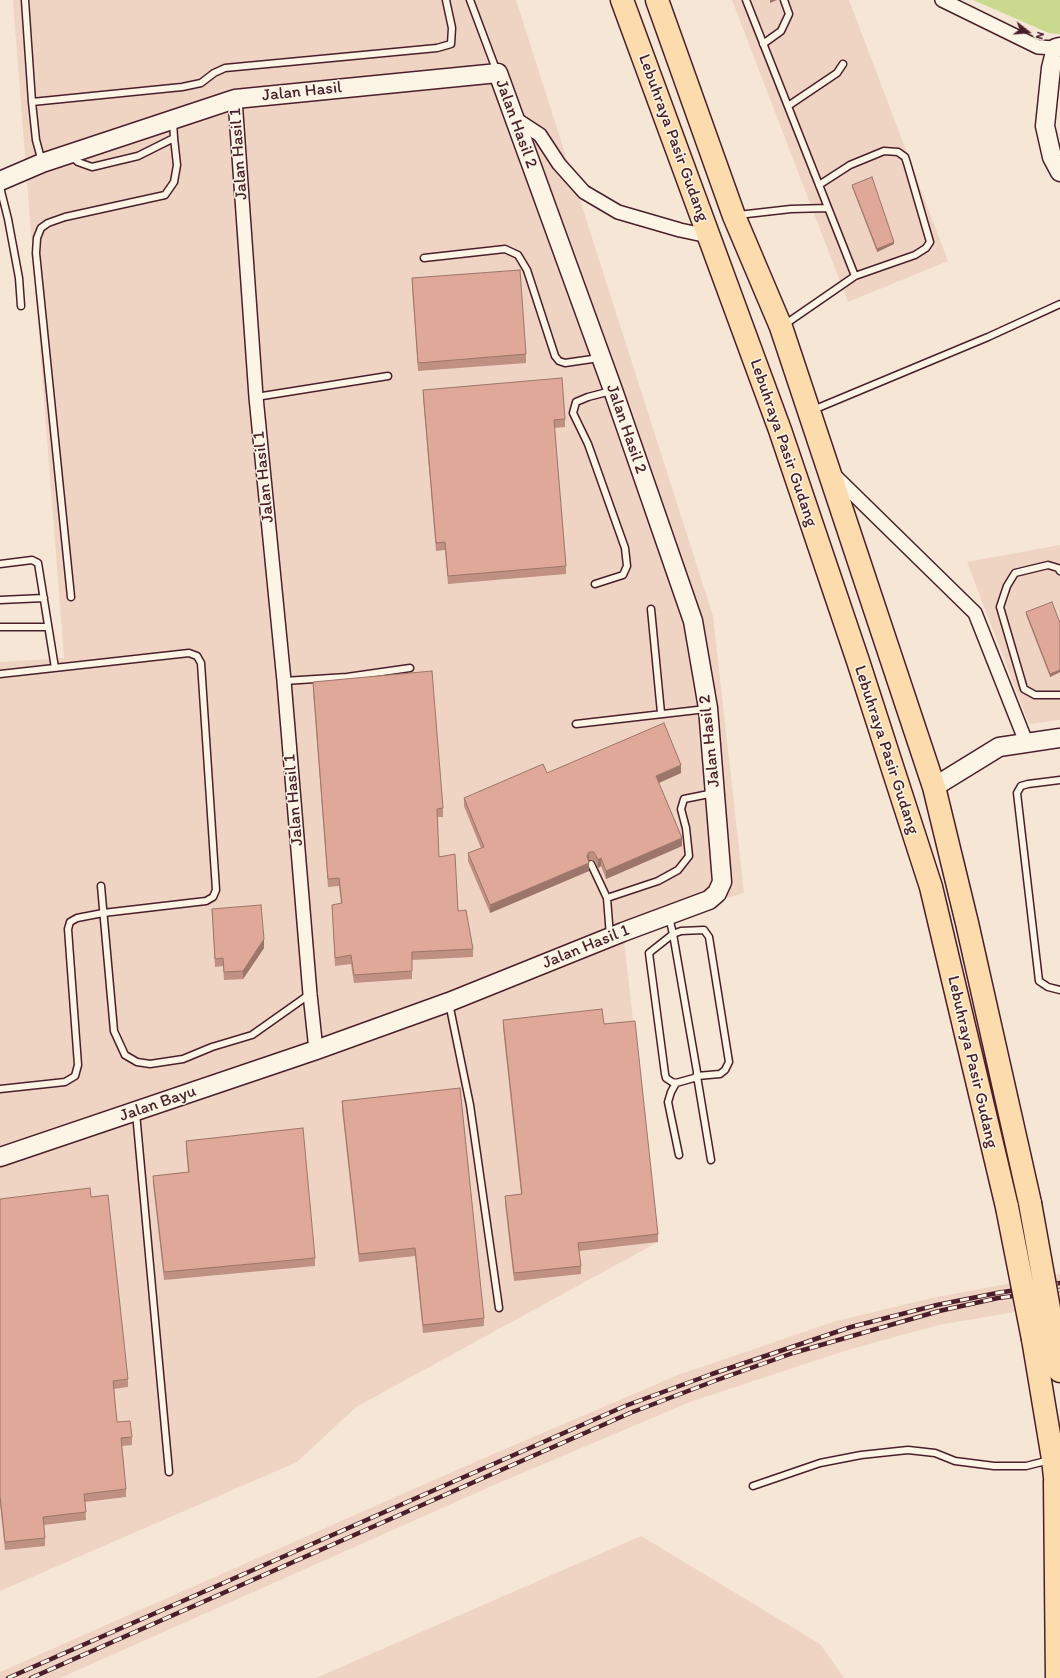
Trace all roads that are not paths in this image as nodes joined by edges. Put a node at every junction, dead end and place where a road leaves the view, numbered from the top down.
1 (25, 0) edge
2 (446, 0) edge
3 (470, 0) edge
4 (622, 0) edge
5 (657, 0) edge
6 (746, 0) edge
7 (784, 0) edge
8 (942, 0) edge
9 (763, 44) junction
10 (1058, 48) edge
11 (843, 64) dead end
12 (498, 73) junction
13 (235, 99) junction
14 (32, 102) junction
15 (788, 106) junction
16 (514, 118) junction
17 (173, 120) junction
18 (174, 138) junction
19 (69, 155) junction
20 (42, 163) junction
21 (1060, 172) edge
22 (0, 181) edge
23 (819, 185) junction
24 (0, 187) edge
25 (828, 208) junction
26 (734, 216) junction
27 (708, 236) junction
28 (424, 258) dead end
29 (855, 276) junction
30 (1060, 304) edge
31 (21, 306) dead end
32 (781, 327) junction
33 (601, 357) junction
34 (388, 376) dead end
35 (613, 390) junction
36 (256, 397) junction
37 (808, 413) junction
38 (829, 470) junction
39 (0, 564) edge
40 (1060, 571) edge
41 (595, 584) dead end
42 (71, 597) dead end
43 (44, 598) junction
44 (0, 600) edge
45 (650, 609) dead end
46 (0, 627) edge
47 (48, 627) junction
48 (55, 668) junction
49 (410, 668) dead end
50 (0, 674) edge
51 (284, 681) junction
52 (1060, 696) edge
53 (708, 708) junction
54 (661, 713) junction
55 (576, 724) dead end
56 (1060, 738) edge
57 (1026, 742) junction
58 (1060, 780) edge
59 (934, 787) junction
60 (715, 793) junction
61 (591, 864) edge
62 (721, 873) joint
63 (101, 886) dead end
64 (607, 898) junction
65 (103, 913) junction
66 (668, 915) junction
67 (673, 934) junction
68 (610, 937) junction
69 (1060, 990) edge
70 (310, 994) junction
71 (449, 1002) junction
72 (316, 1050) junction
73 (697, 1076) junction
74 (676, 1083) junction
75 (0, 1089) edge
76 (136, 1112) junction
77 (679, 1155) dead end
78 (0, 1157) edge
79 (711, 1160) dead end
80 (499, 1308) dead end
81 (1060, 1371) edge
82 (1053, 1459) junction
83 (169, 1472) dead end
84 (1055, 1482) junction
85 (753, 1486) dead end
86 (1060, 1525) edge
87 (1057, 1678) edge

1 - 14 lane
2 - 14 lane
3 - 12 lane, Jalan Hasil 2
4 - 27 highway, Lebuhraya Pasir Gudang
5 - 26 highway, Lebuhraya Pasir Gudang
6 - 9 lane
7 - 9 lane
8 - 10 street
9 - 15 lane
10 - 21 street
11 - 15 lane
12 - 13 street, Jalan Hasil
12 - 16 street, Jalan Hasil 2
13 - 17 street, Jalan Hasil
13 - 36 street, Jalan Hasil 1
14 - 20 lane
15 - 23 lane
16 - 27 street
16 - 33 street, Jalan Hasil 2
17 - 18 lane
17 - 19 street, Jalan Hasil
18 - 19 lane
18 - 42 lane
19 - 20 street, Jalan Hasil
20 - 22 street, Jalan Hasil
23 - 25 lane
23 - 29 lane
24 - 31 lane
25 - 26 lane
25 - 29 lane
26 - 32 highway, Lebuhraya Pasir Gudang
27 - 82 highway, Lebuhraya Pasir Gudang, bridge
28 - 33 lane
29 - 32 lane
30 - 37 lane
32 - 37 highway, Lebuhraya Pasir Gudang
33 - 35 street, Jalan Hasil 2
34 - 36 lane
35 - 41 lane
35 - 53 street, Jalan Hasil 2
36 - 51 street, Jalan Hasil 1
37 - 38 highway, Lebuhraya Pasir Gudang
38 - 57 street
38 - 59 highway, Lebuhraya Pasir Gudang
39 - 43 lane
40 - 52 lane
43 - 44 lane
43 - 47 lane
45 - 54 lane
46 - 47 lane
47 - 48 lane
48 - 50 lane
48 - 65 lane
49 - 51 lane
51 - 70 street, Jalan Hasil 1
53 - 54 lane
53 - 60 street, Jalan Hasil 2
54 - 55 lane
56 - 57 street
57 - 59 street
58 - 69 lane
59 - 81 highway, Lebuhraya Pasir Gudang, bridge
60 - 62 street, Jalan Hasil 2
60 - 64 lane
61 - 64 lane
62 - 66 street, Jalan Hasil 1
63 - 65 lane
64 - 68 lane
65 - 70 lane
65 - 75 lane
66 - 67 lane
66 - 68 street, Jalan Hasil 1
67 - 73 lane
67 - 73 lane
67 - 74 lane
68 - 71 street, Jalan Hasil 1
70 - 72 street, Jalan Hasil 1
71 - 72 street, Jalan Hasil 1
71 - 80 lane
72 - 76 street, Jalan Bayu
73 - 74 lane
73 - 79 lane
74 - 77 lane
76 - 78 street, Jalan Bayu
76 - 83 lane
82 - 84 highway, Lebuhraya Pasir Gudang
82 - 85 lane
84 - 86 highway, Lebuhraya Pasir Gudang
84 - 87 highway

